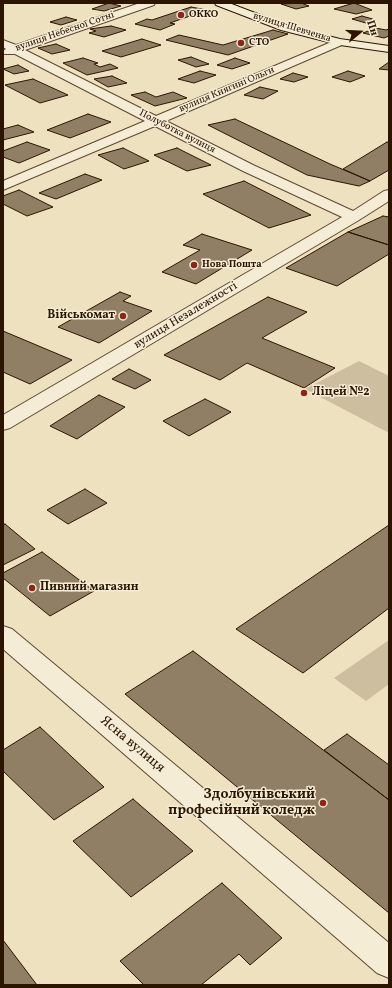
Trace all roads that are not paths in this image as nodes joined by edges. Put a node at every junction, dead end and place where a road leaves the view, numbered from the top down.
1 (150, 3) edge
2 (220, 3) edge
3 (340, 42) junction
4 (3, 43) edge
5 (389, 49) edge
6 (9, 51) edge
7 (155, 120) junction
8 (3, 186) edge
9 (389, 194) edge
10 (354, 217) junction
11 (3, 424) edge
12 (3, 635) edge
13 (389, 963) edge

1 - 6 street, вулиця Небесної Сотні
2 - 3 street, вулиця Шевченка
3 - 5 street, вулиця Шевченка
3 - 7 street, вулиця Княгині Ольги
4 - 6 street, Полуботка вулиця
6 - 7 street, Полуботка вулиця
7 - 8 street, вулиця Княгині Ольги
7 - 10 street, Полуботка вулиця
9 - 10 street, вулиця Незалежності
10 - 11 street, вулиця Незалежності
12 - 13 street, Ясна вулиця

